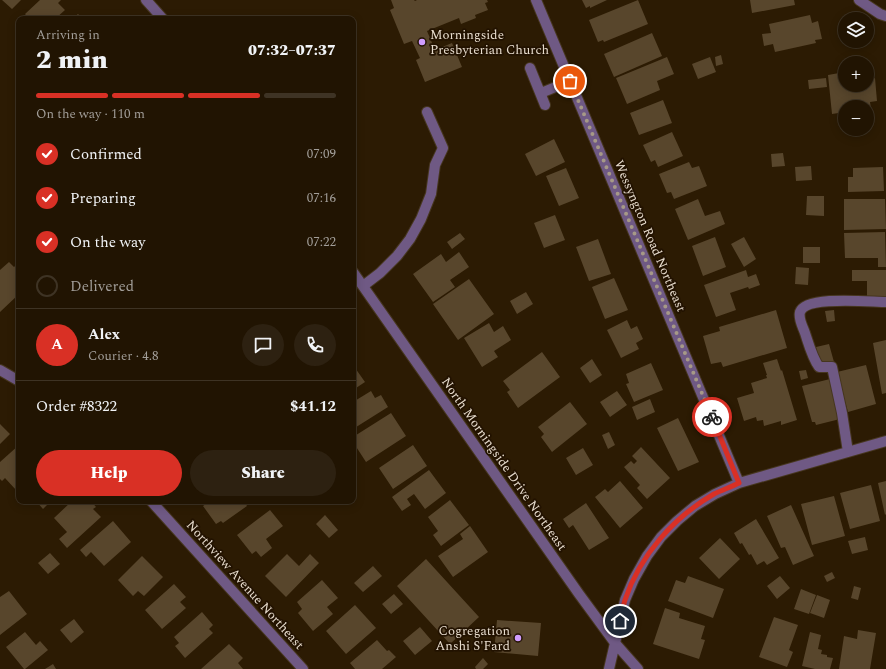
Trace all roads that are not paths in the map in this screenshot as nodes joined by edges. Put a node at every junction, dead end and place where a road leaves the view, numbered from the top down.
1 (146, 0) edge
2 (536, 0) edge
3 (859, 0) edge
4 (160, 16) edge
5 (886, 16) edge
6 (530, 68) dead end
7 (570, 81) junction
8 (540, 93) junction
9 (545, 105) dead end
10 (427, 112) dead end
11 (356, 276) edge
12 (363, 286) junction
13 (886, 302) edge
14 (0, 370) edge
15 (16, 379) edge
16 (886, 441) edge
17 (848, 452) junction
18 (739, 483) junction
19 (154, 504) edge
20 (615, 643) junction
21 (303, 669) edge
22 (609, 669) edge
23 (638, 669) edge

1 - 4 street
2 - 7 street, Wessyngton Road Northeast
3 - 5 street
6 - 8 street
7 - 8 street
7 - 18 street, Wessyngton Road Northeast
8 - 9 street
10 - 12 street
11 - 12 street, North Morningside Drive Northeast
12 - 20 street, North Morningside Drive Northeast
13 - 17 street
14 - 15 street
16 - 17 street
17 - 18 street
18 - 20 street
19 - 21 street, Northview Avenue Northeast
20 - 22 street
20 - 23 street, North Morningside Drive Northeast

